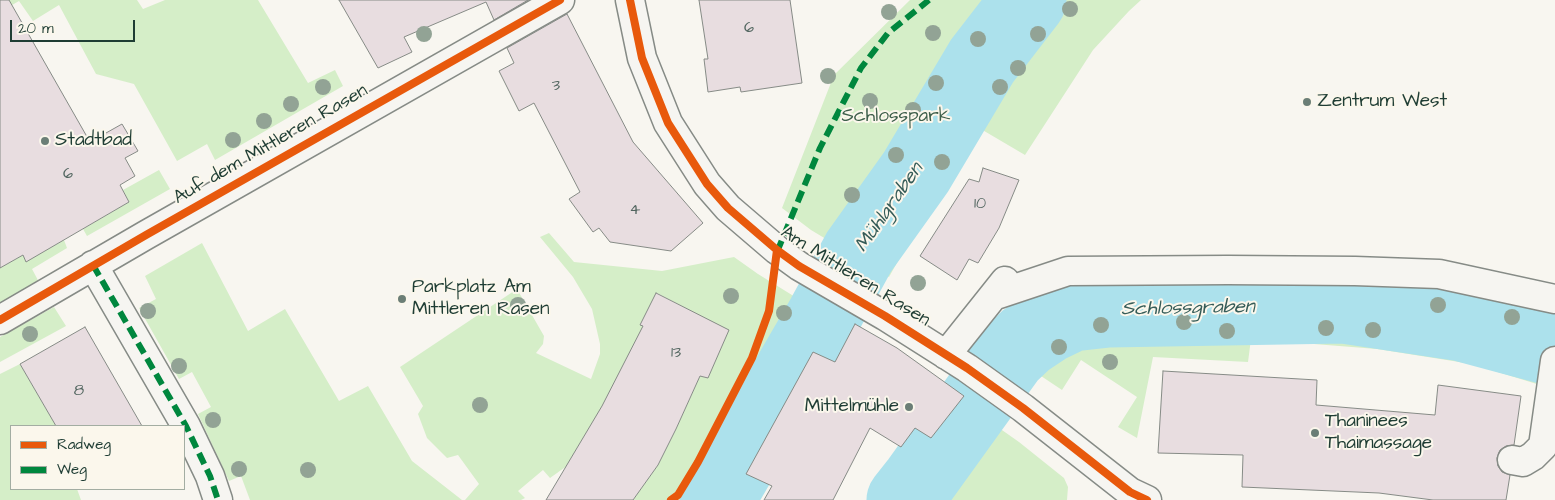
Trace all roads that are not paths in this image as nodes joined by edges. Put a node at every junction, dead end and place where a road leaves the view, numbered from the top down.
1 (560, 0) edge
2 (630, 0) edge
3 (93, 265) junction
4 (1013, 272) dead end
5 (993, 296) junction
6 (1555, 299) edge
7 (0, 320) edge
8 (957, 361) junction
9 (1555, 361) edge
10 (1512, 460) dead end
11 (1131, 497) edge
12 (218, 500) edge

1 - 3 street, Auf dem Mittleren Rasen
2 - 8 street, Am Mittleren Rasen
3 - 7 street, Auf dem Mittleren Rasen
3 - 12 street
4 - 5 street
5 - 6 street
5 - 8 street
8 - 11 street, Am Mittleren Rasen
9 - 10 street

